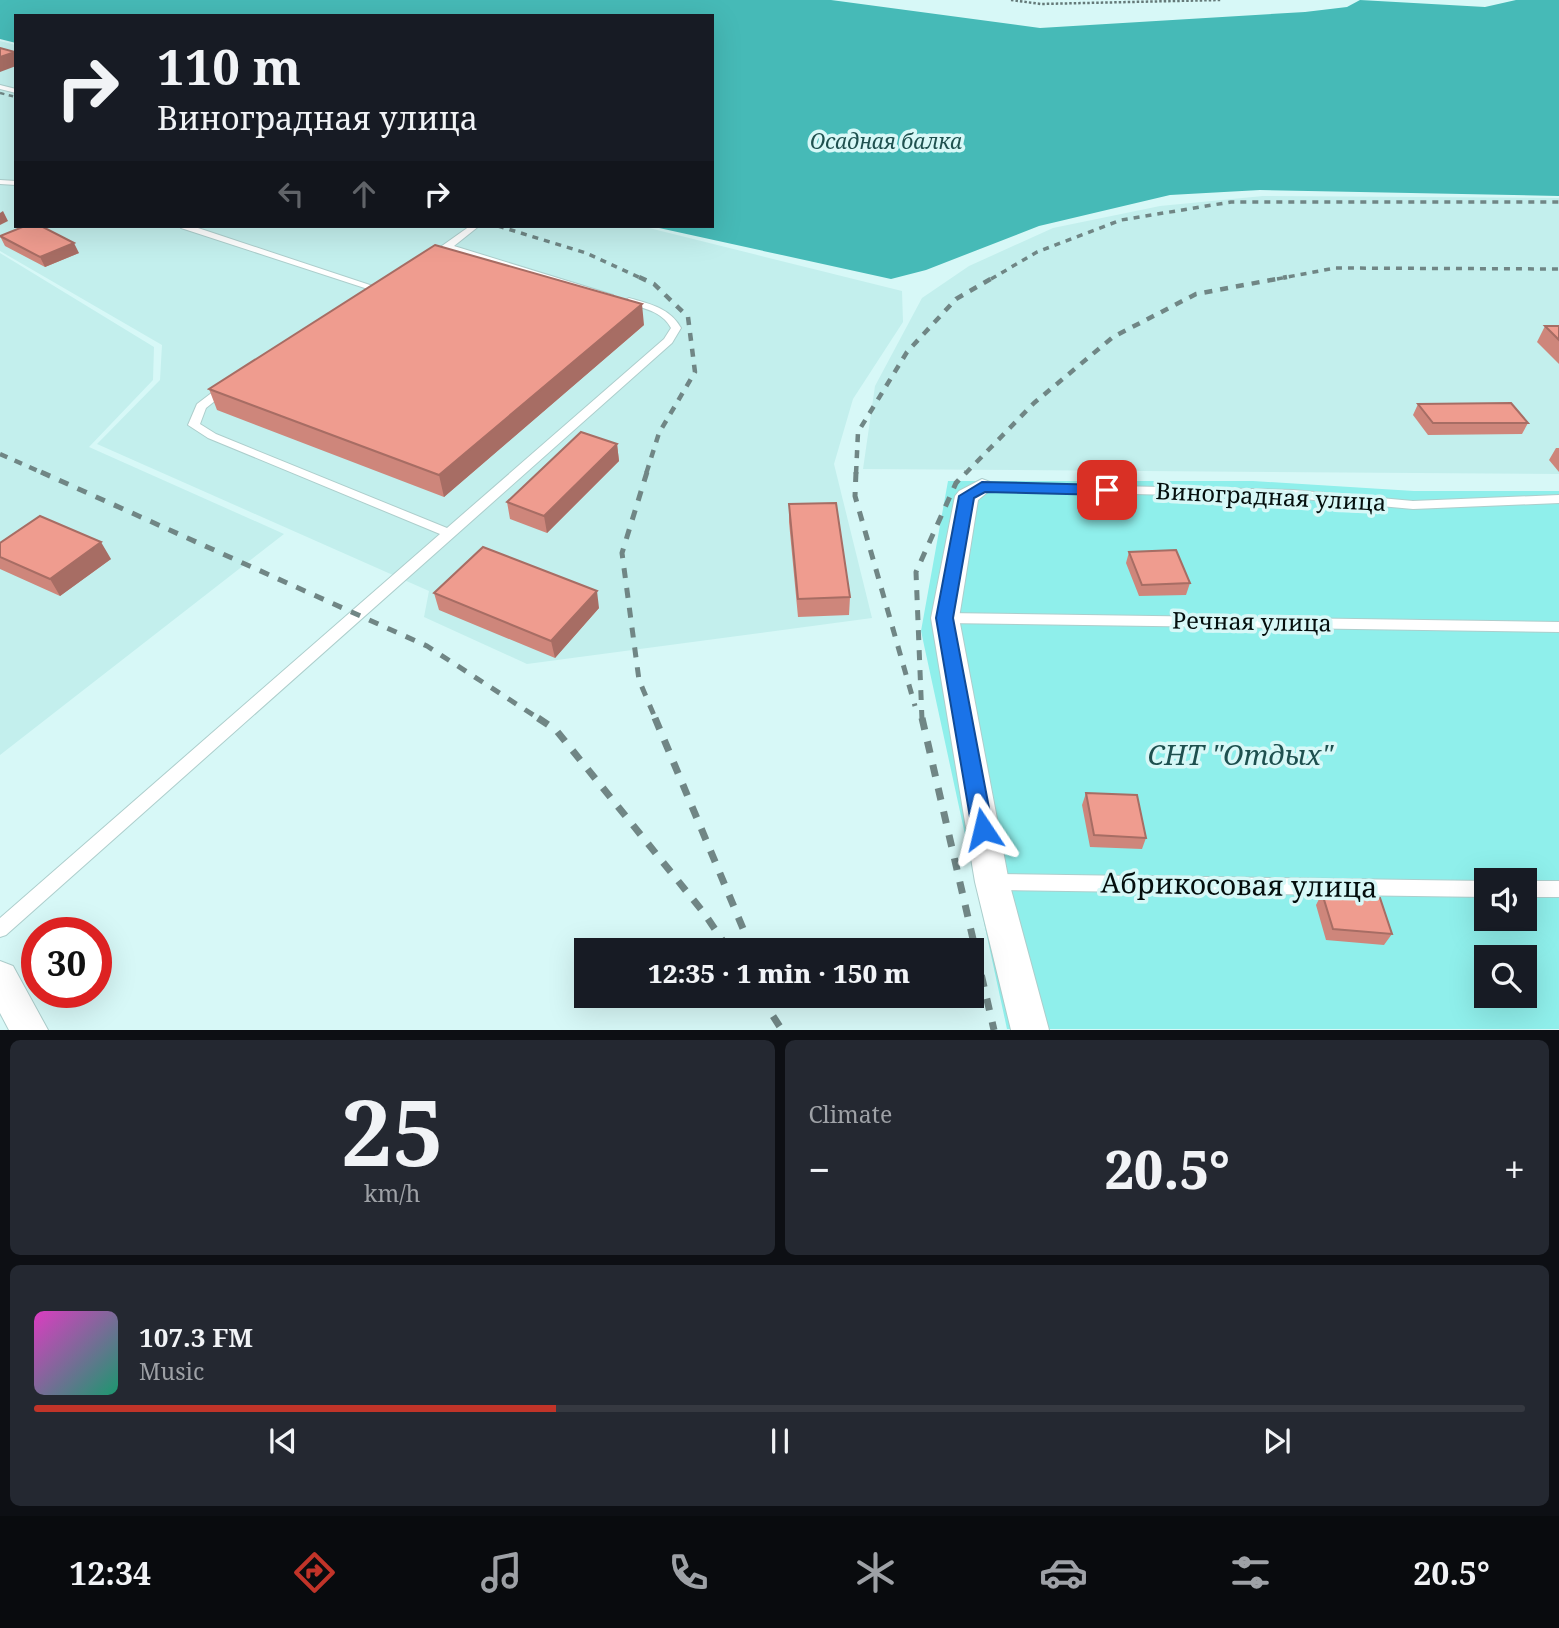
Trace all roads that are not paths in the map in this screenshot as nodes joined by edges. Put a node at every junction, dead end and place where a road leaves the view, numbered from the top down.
1 (190, 228) edge
2 (472, 228) edge
3 (391, 282) edge
4 (380, 290) junction
5 (368, 297) edge
6 (232, 383) edge
7 (982, 486) joint
8 (1559, 499) edge
9 (448, 533) junction
10 (945, 618) junction
11 (1559, 626) edge
12 (992, 882) junction
13 (1474, 888) edge
14 (1537, 889) edge
15 (1559, 890) edge
16 (0, 929) edge
17 (0, 978) edge
18 (30, 1030) edge
19 (1030, 1030) edge

1 - 4 lane
2 - 9 lane
3 - 4 lane
4 - 5 lane
6 - 9 lane
7 - 8 lane, Виноградная улица
7 - 10 street
9 - 16 lane
10 - 11 lane, Речная улица
10 - 12 street
12 - 13 lane, Абрикосовая улица
12 - 19 street
14 - 15 lane
17 - 18 street

